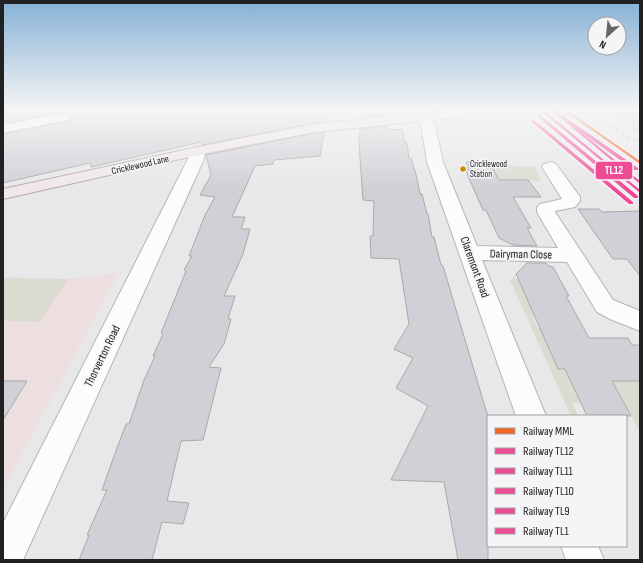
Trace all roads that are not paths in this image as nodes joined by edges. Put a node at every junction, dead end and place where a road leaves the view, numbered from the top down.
1 (273, 136) edge
2 (429, 136) edge
3 (198, 151) junction
4 (550, 167) dead end
5 (3, 194) edge
6 (469, 253) junction
7 (574, 256) junction
8 (640, 321) edge
9 (530, 415) edge
10 (579, 547) edge
11 (4, 560) edge
12 (585, 560) edge

1 - 3 main road, Cricklewood Lane
2 - 6 street, Claremont Road
3 - 5 main road, Cricklewood Lane
3 - 11 street, Thorverton Road
4 - 7 street, Dairyman Close
6 - 7 street, Dairyman Close
6 - 9 street, Claremont Road
7 - 8 street, Dairyman Close
10 - 12 street

